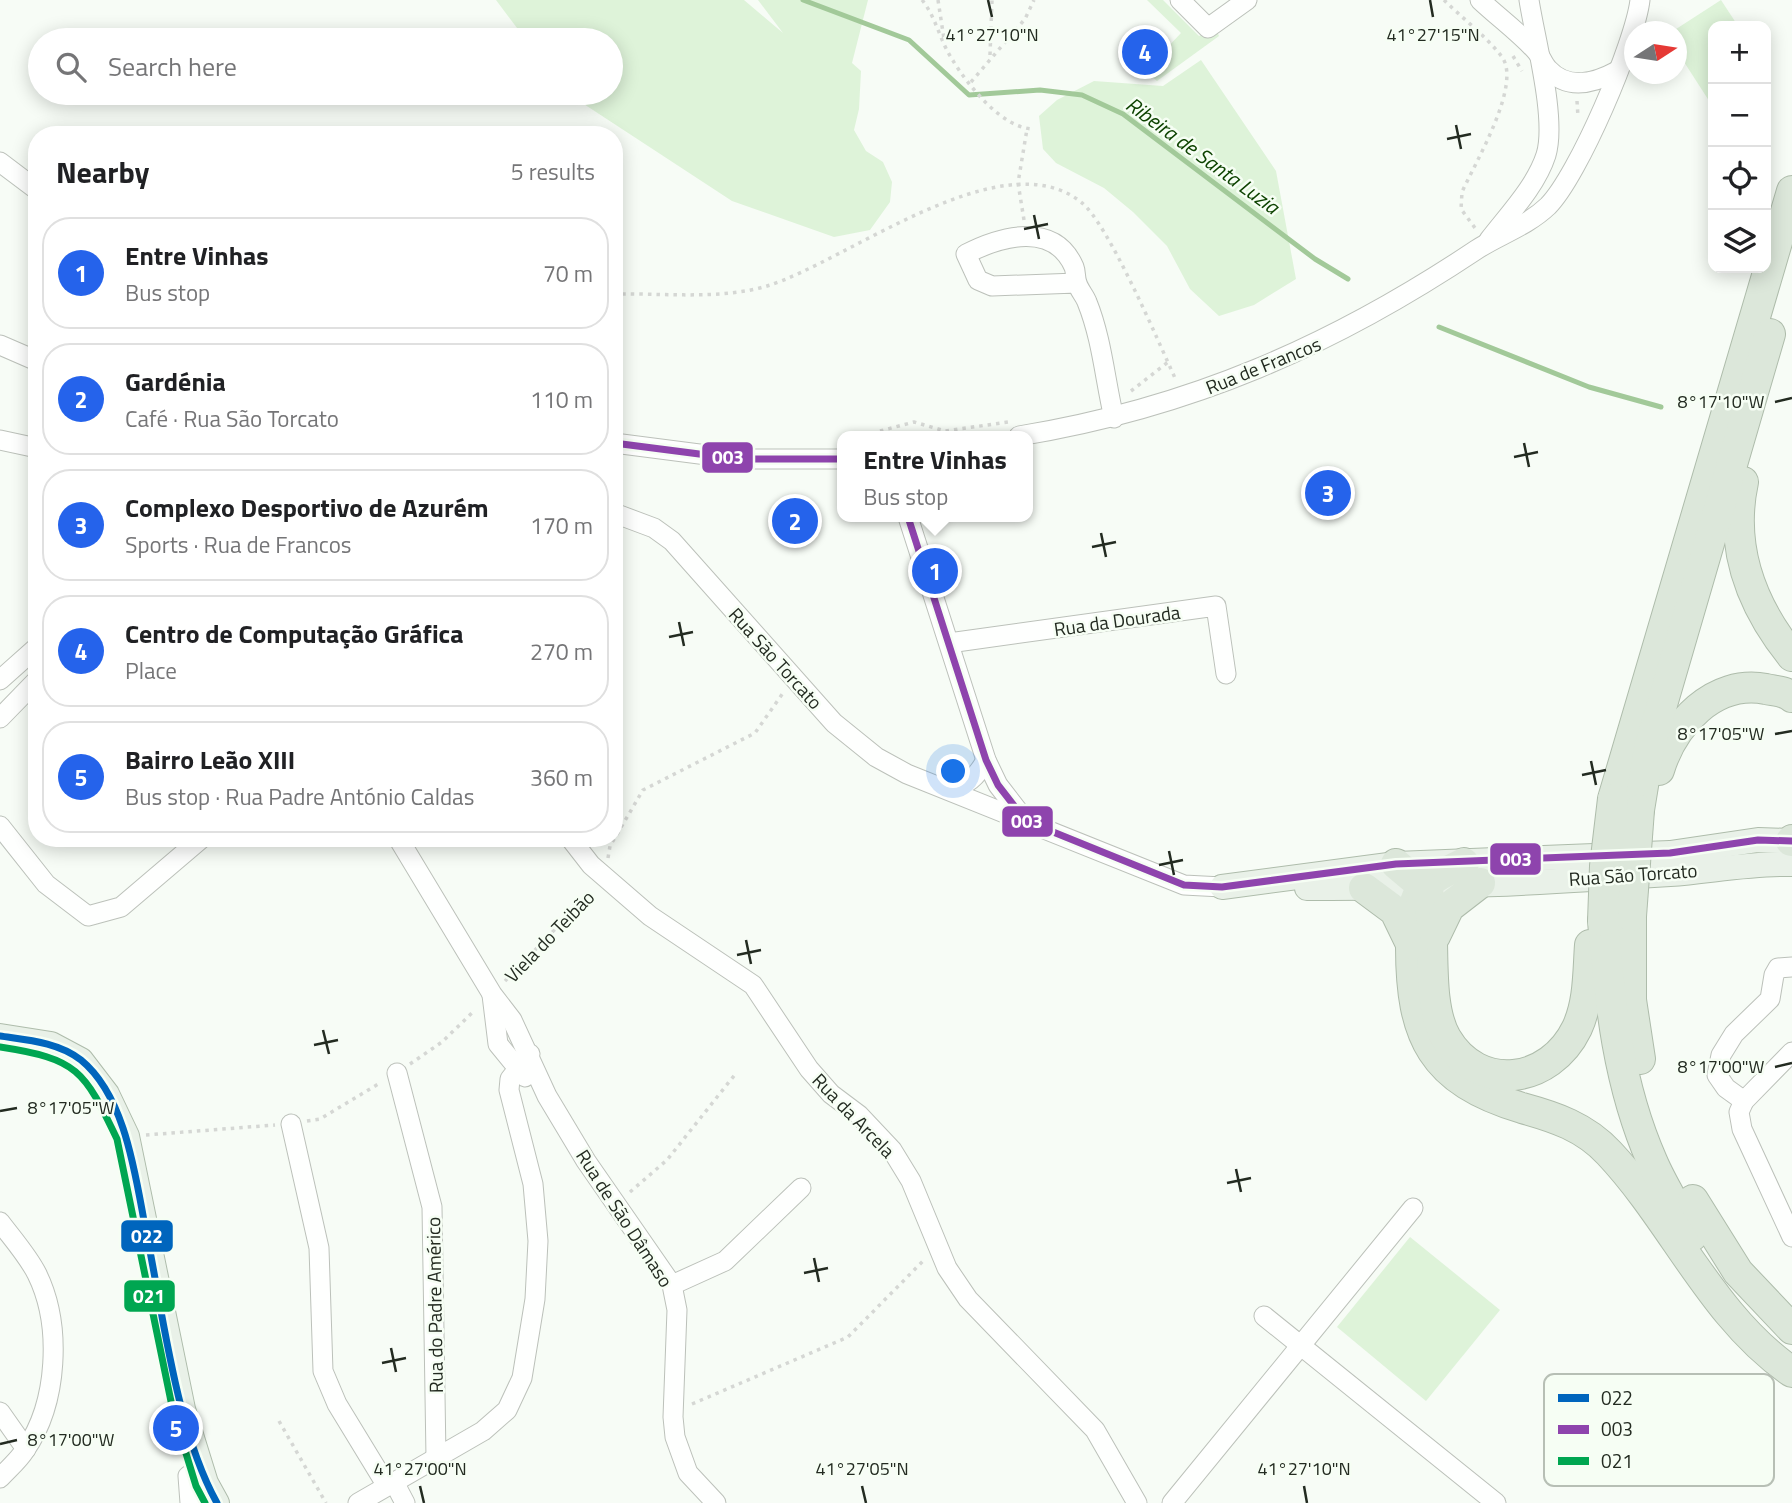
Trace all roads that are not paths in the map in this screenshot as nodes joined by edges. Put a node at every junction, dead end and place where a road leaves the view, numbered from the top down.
1 (1180, 0) edge
2 (1247, 0) edge
3 (1480, 0) edge
4 (1529, 0) edge
5 (1640, 0) edge
6 (1538, 52) junction
7 (1617, 71) junction
8 (0, 162) edge
9 (28, 183) edge
10 (1792, 191) edge
11 (1481, 237) junction
12 (1792, 257) edge
13 (1077, 283) junction
14 (0, 345) edge
15 (28, 357) edge
16 (1114, 418) junction
17 (1016, 428) edge
18 (1741, 436) junction
19 (0, 440) edge
20 (623, 444) edge
21 (28, 446) edge
22 (837, 459) edge
23 (623, 516) edge
24 (910, 522) edge
25 (949, 643) junction
26 (28, 655) edge
27 (1792, 656) edge
28 (1226, 674) dead end
29 (0, 680) edge
30 (28, 689) edge
31 (1792, 697) edge
32 (0, 718) edge
33 (986, 760) junction
34 (949, 790) junction
35 (1626, 804) junction
36 (1026, 821) junction
37 (0, 826) edge
38 (1792, 846) edge
39 (191, 847) edge
40 (403, 847) edge
41 (577, 847) edge
42 (1396, 864) junction
43 (1472, 873) junction
44 (1423, 885) junction
45 (1222, 887) junction
46 (1364, 888) junction
47 (1617, 918) junction
48 (1423, 940) junction
49 (1792, 967) edge
50 (492, 994) junction
51 (0, 1036) edge
52 (1792, 1052) edge
53 (530, 1054) junction
54 (518, 1070) junction
55 (397, 1073) road end
56 (547, 1096) junction
57 (1744, 1101) junction
58 (291, 1124) road end
59 (801, 1188) dead end
60 (1784, 1201) edge
61 (1413, 1208) dead end
62 (0, 1222) edge
63 (1792, 1237) edge
64 (672, 1285) junction
65 (1264, 1316) dead end
66 (1792, 1329) edge
67 (1300, 1345) junction
68 (1792, 1355) edge
69 (1792, 1372) edge
70 (0, 1412) edge
71 (26, 1449) junction
72 (436, 1457) junction
73 (201, 1466) junction
74 (0, 1478) edge
75 (390, 1484) junction
76 (190, 1503) edge
77 (217, 1503) edge
78 (358, 1503) edge
79 (405, 1503) edge
80 (716, 1503) edge
81 (1138, 1503) edge
82 (1172, 1503) edge
83 (1496, 1503) edge

1 - 2 street
3 - 6 street
4 - 6 street, Rua de Francos
5 - 7 street, Rua de Francos
6 - 7 street
6 - 11 street, Rua de Francos
7 - 11 street, Rua de Francos
8 - 9 street
10 - 35 highway
11 - 16 street, Rua de Francos
12 - 18 highway
13 - 13 street
13 - 16 street
14 - 15 street
16 - 17 street, Rua de Francos
18 - 27 highway
18 - 35 highway
19 - 21 street
20 - 22 street
23 - 34 street, Rua São Torcato
24 - 25 street
25 - 28 street, Rua da Dourada
25 - 33 street
26 - 29 street
30 - 32 street
31 - 35 highway
33 - 34 street
33 - 36 street
34 - 36 street, Rua São Torcato
35 - 47 highway, bridge
36 - 45 street, Rua São Torcato
37 - 39 street
38 - 43 main road, Rua São Torcato
40 - 50 street, Rua de São Dâmaso
41 - 81 street, Rua da Arcela
42 - 43 main road, Rua São Torcato
42 - 44 highway
42 - 45 main road, Rua São Torcato
43 - 44 highway
43 - 48 highway
44 - 46 main road, Rua São Torcato
44 - 48 highway
45 - 46 main road, Rua São Torcato
46 - 48 highway
47 - 48 highway
47 - 66 highway
47 - 68 highway
48 - 69 highway
49 - 57 street
50 - 53 street, Rua de São Dâmaso
50 - 54 street, Rua de São Dâmaso
51 - 73 main road
52 - 57 street
53 - 54 street
53 - 56 street, Rua de São Dâmaso
54 - 56 street, Rua de São Dâmaso
54 - 72 street
55 - 72 street, Rua do Padre Américo
56 - 64 street, Rua de São Dâmaso
57 - 60 street
58 - 75 street
59 - 64 street
60 - 63 street
61 - 67 street
62 - 71 street
64 - 80 street, Rua de São Dâmaso
65 - 67 street
67 - 82 street
67 - 83 street
70 - 71 street
71 - 74 street
72 - 75 street
73 - 76 street
73 - 77 main road
75 - 78 street
75 - 79 street

